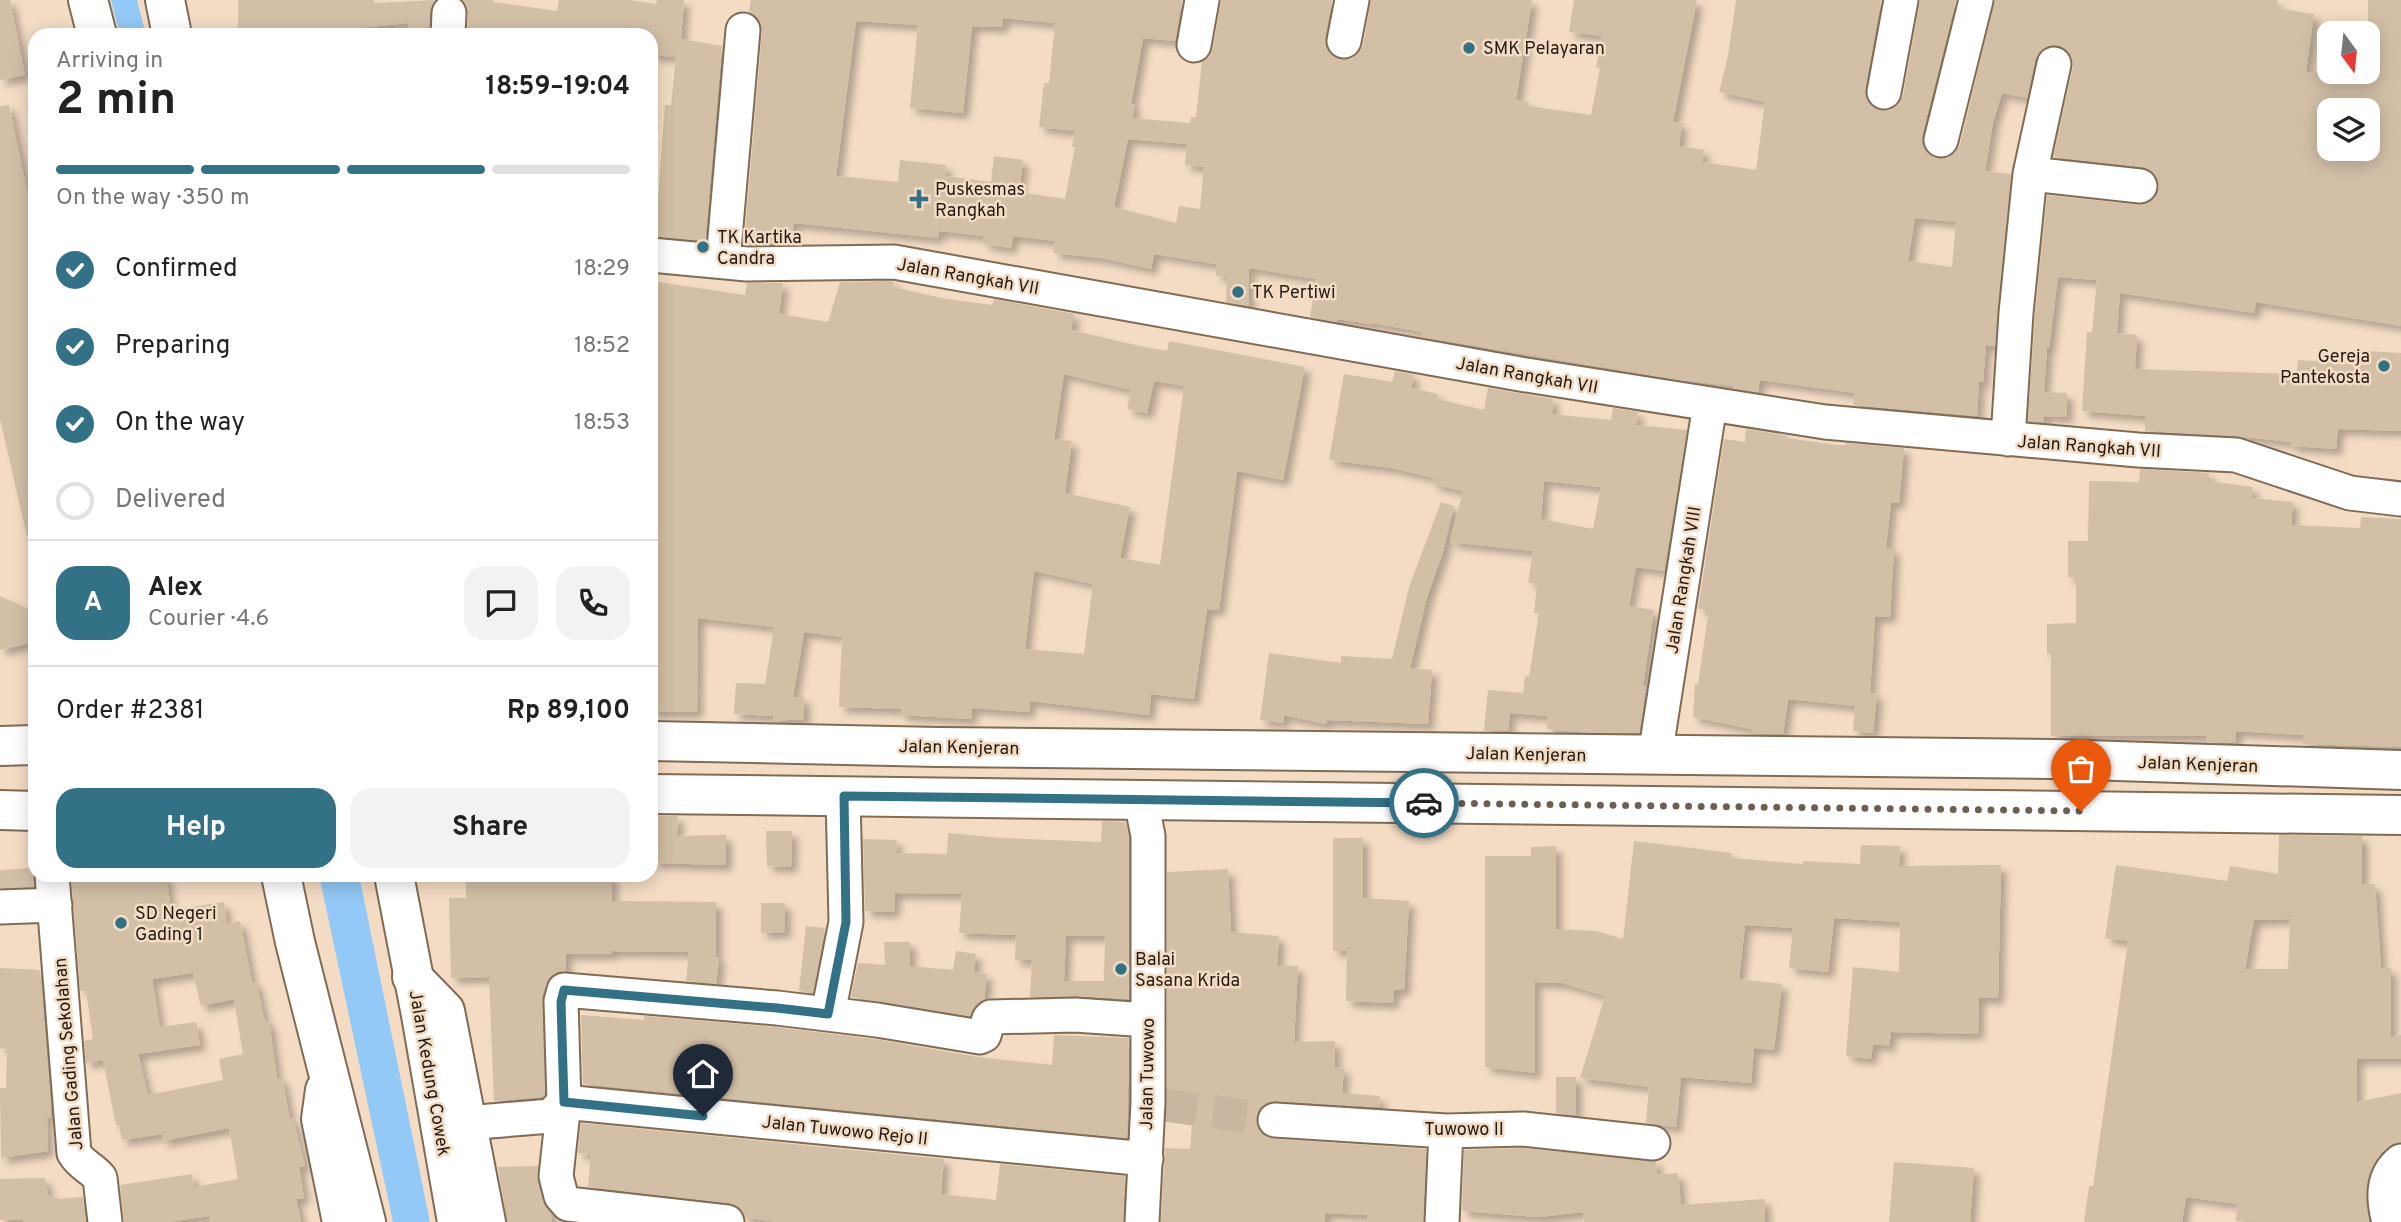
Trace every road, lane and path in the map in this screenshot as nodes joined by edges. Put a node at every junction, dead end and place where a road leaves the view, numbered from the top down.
1 (88, 0) edge
2 (165, 0) edge
3 (1202, 0) edge
4 (1352, 0) edge
5 (1901, 0) edge
6 (1976, 0) edge
7 (95, 28) edge
8 (171, 28) edge
9 (743, 30) dead end
10 (1344, 41) dead end
11 (1194, 45) dead end
12 (2054, 64) dead end
13 (1884, 92) dead end
14 (1941, 141) dead end
15 (2030, 174) junction
16 (2140, 186) dead end
17 (658, 256) edge
18 (723, 261) junction
19 (1710, 404) junction
20 (2008, 439) junction
21 (2401, 499) edge
22 (658, 741) edge
23 (28, 745) edge
24 (0, 746) edge
25 (1655, 756) junction
26 (2401, 769) edge
27 (658, 794) edge
28 (844, 796) junction
29 (1141, 800) junction
30 (0, 810) edge
31 (28, 811) edge
32 (2401, 815) edge
33 (282, 882) edge
34 (395, 882) edge
35 (53, 890) edge
36 (0, 907) edge
37 (412, 977) junction
38 (828, 1014) junction
39 (1148, 1020) junction
40 (328, 1070) junction
41 (564, 1102) junction
42 (1275, 1120) tunnel mouth
43 (466, 1123) junction
44 (1446, 1131) junction
45 (1653, 1143) dead end
46 (1146, 1159) junction
47 (2393, 1175) edge
48 (105, 1222) edge
49 (342, 1222) edge
50 (366, 1222) edge
51 (457, 1222) edge
52 (486, 1222) edge
53 (727, 1222) edge
54 (1142, 1222) edge
55 (1442, 1222) edge
56 (2389, 1222) edge

1 - 7 main road
2 - 8 main road
3 - 11 street
4 - 10 street
5 - 13 street
6 - 14 street
9 - 18 street
12 - 15 street
15 - 16 street
15 - 20 street
17 - 18 street, Jalan Rangkah VII
18 - 19 street, Jalan Rangkah VII
19 - 20 street, Jalan Rangkah VII
19 - 25 street, Jalan Rangkah VIII
20 - 21 street, Jalan Rangkah VII
22 - 25 main road, Jalan Kenjeran
23 - 24 main road
25 - 26 main road, Jalan Kenjeran
27 - 28 main road
28 - 29 main road
28 - 38 street
29 - 32 main road
29 - 39 street, Jalan Tuwowo
30 - 31 main road
33 - 40 main road
34 - 37 main road
35 - 36 street
35 - 48 street, Jalan Gading Sekolahan
37 - 43 main road, Jalan Kedung Cowek
37 - 51 main road, Jalan Kedung Cowek
38 - 39 street
38 - 41 street
39 - 46 street, Jalan Tuwowo
40 - 49 main road
40 - 50 main road
41 - 43 street
41 - 46 street, Jalan Tuwowo Rejo II
41 - 53 street
42 - 44 street, Tuwowo II
43 - 52 main road, Jalan Kedung Cowek
44 - 45 street, Tuwowo II
44 - 55 street
46 - 54 street, Jalan Tuwowo
47 - 56 street

